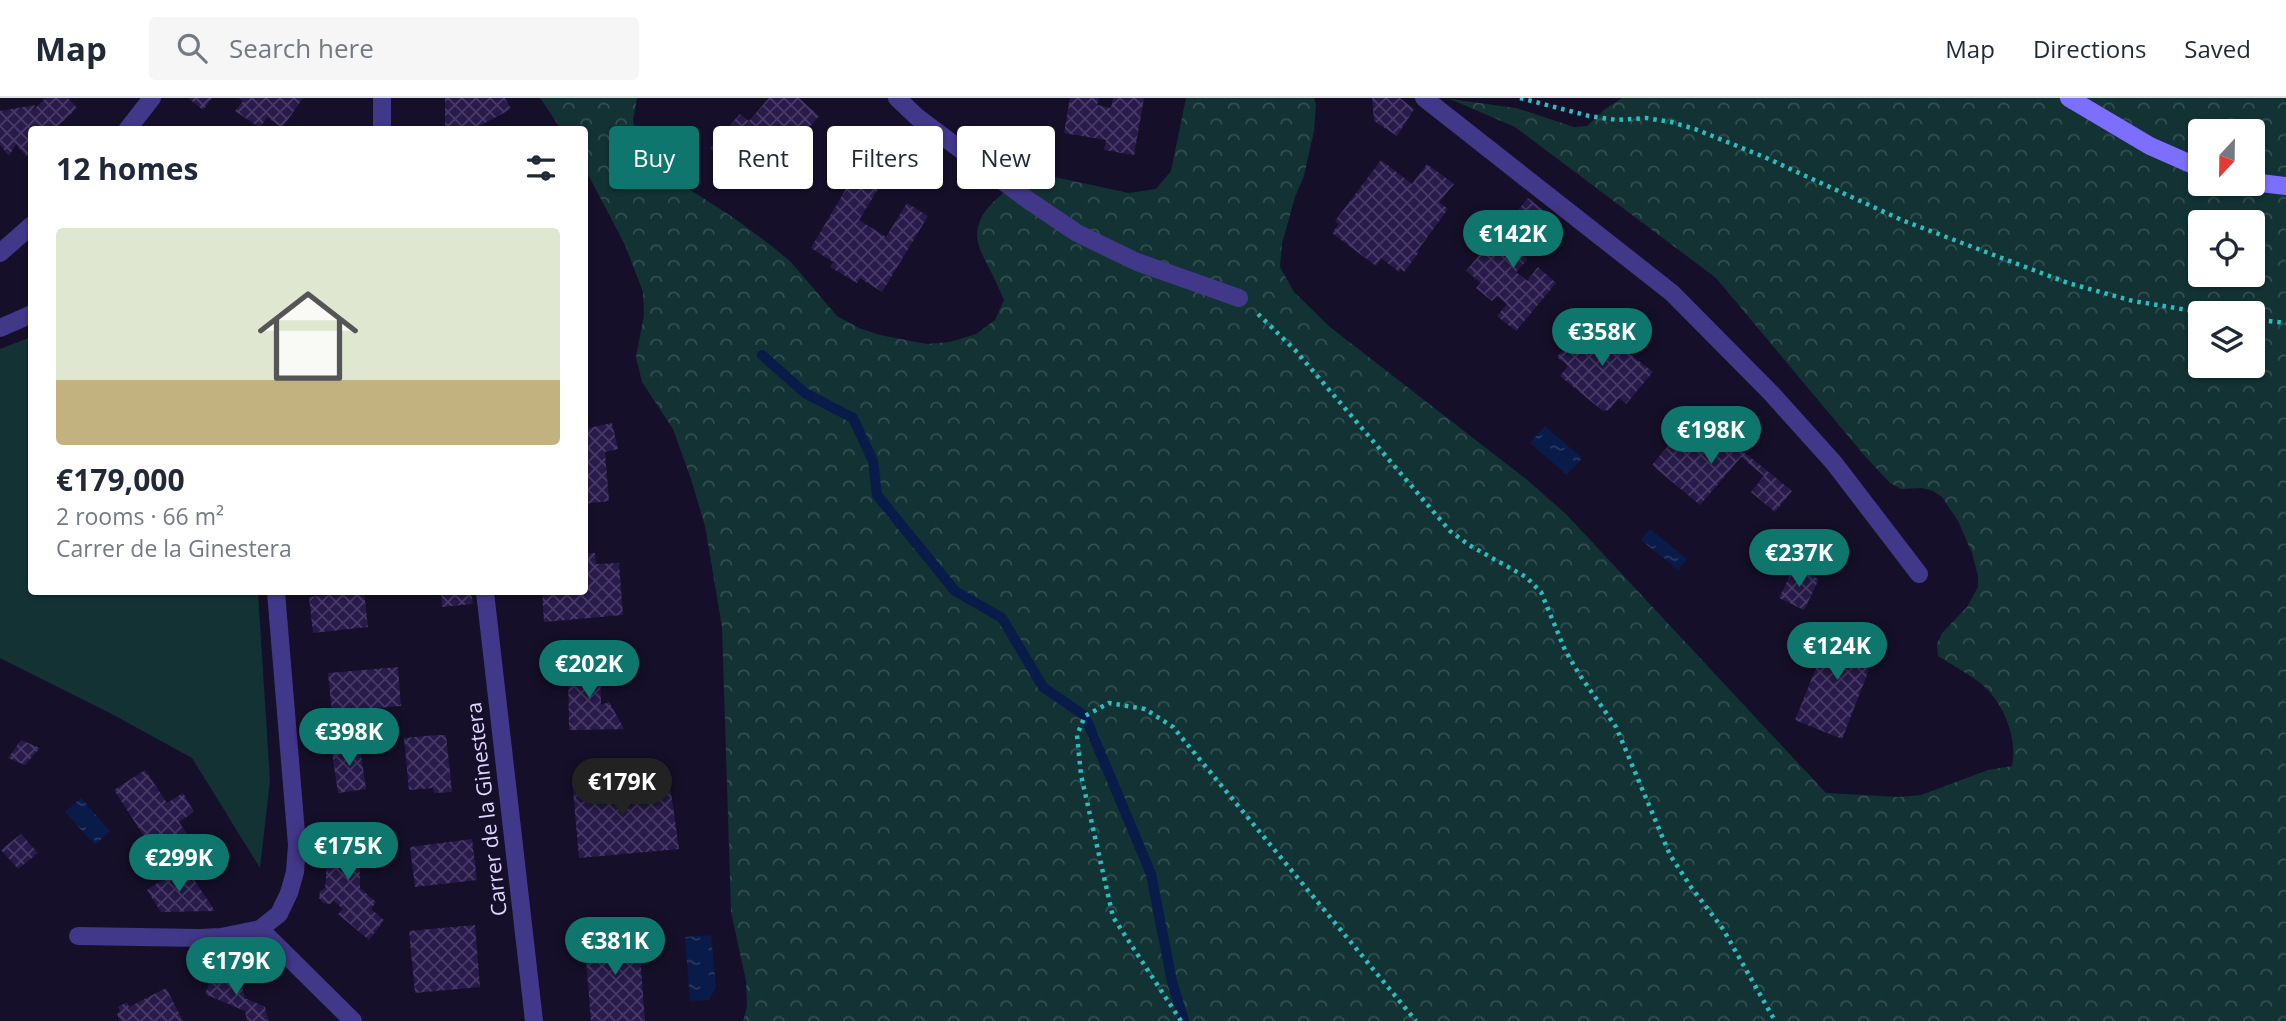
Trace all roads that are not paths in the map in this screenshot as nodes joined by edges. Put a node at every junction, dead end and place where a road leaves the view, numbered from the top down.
1 (152, 98) edge
2 (382, 98) edge
3 (897, 98) edge
4 (1424, 98) edge
5 (2069, 98) edge
6 (130, 126) edge
7 (382, 126) edge
8 (2188, 163) edge
9 (2265, 184) edge
10 (2286, 186) edge
11 (28, 228) edge
12 (0, 253) edge
13 (1239, 298) road end
14 (28, 316) edge
15 (0, 328) edge
16 (1919, 574) dead end
17 (276, 595) edge
18 (485, 595) edge
19 (260, 929) junction
20 (78, 936) dead end
21 (353, 1021) edge
22 (534, 1021) edge

1 - 6 street
2 - 7 street
3 - 13 street
4 - 16 street
5 - 8 main road
9 - 10 main road
11 - 12 street
14 - 15 street
17 - 19 street
18 - 22 street, Carrer de la Ginestera
19 - 20 street
19 - 21 street

